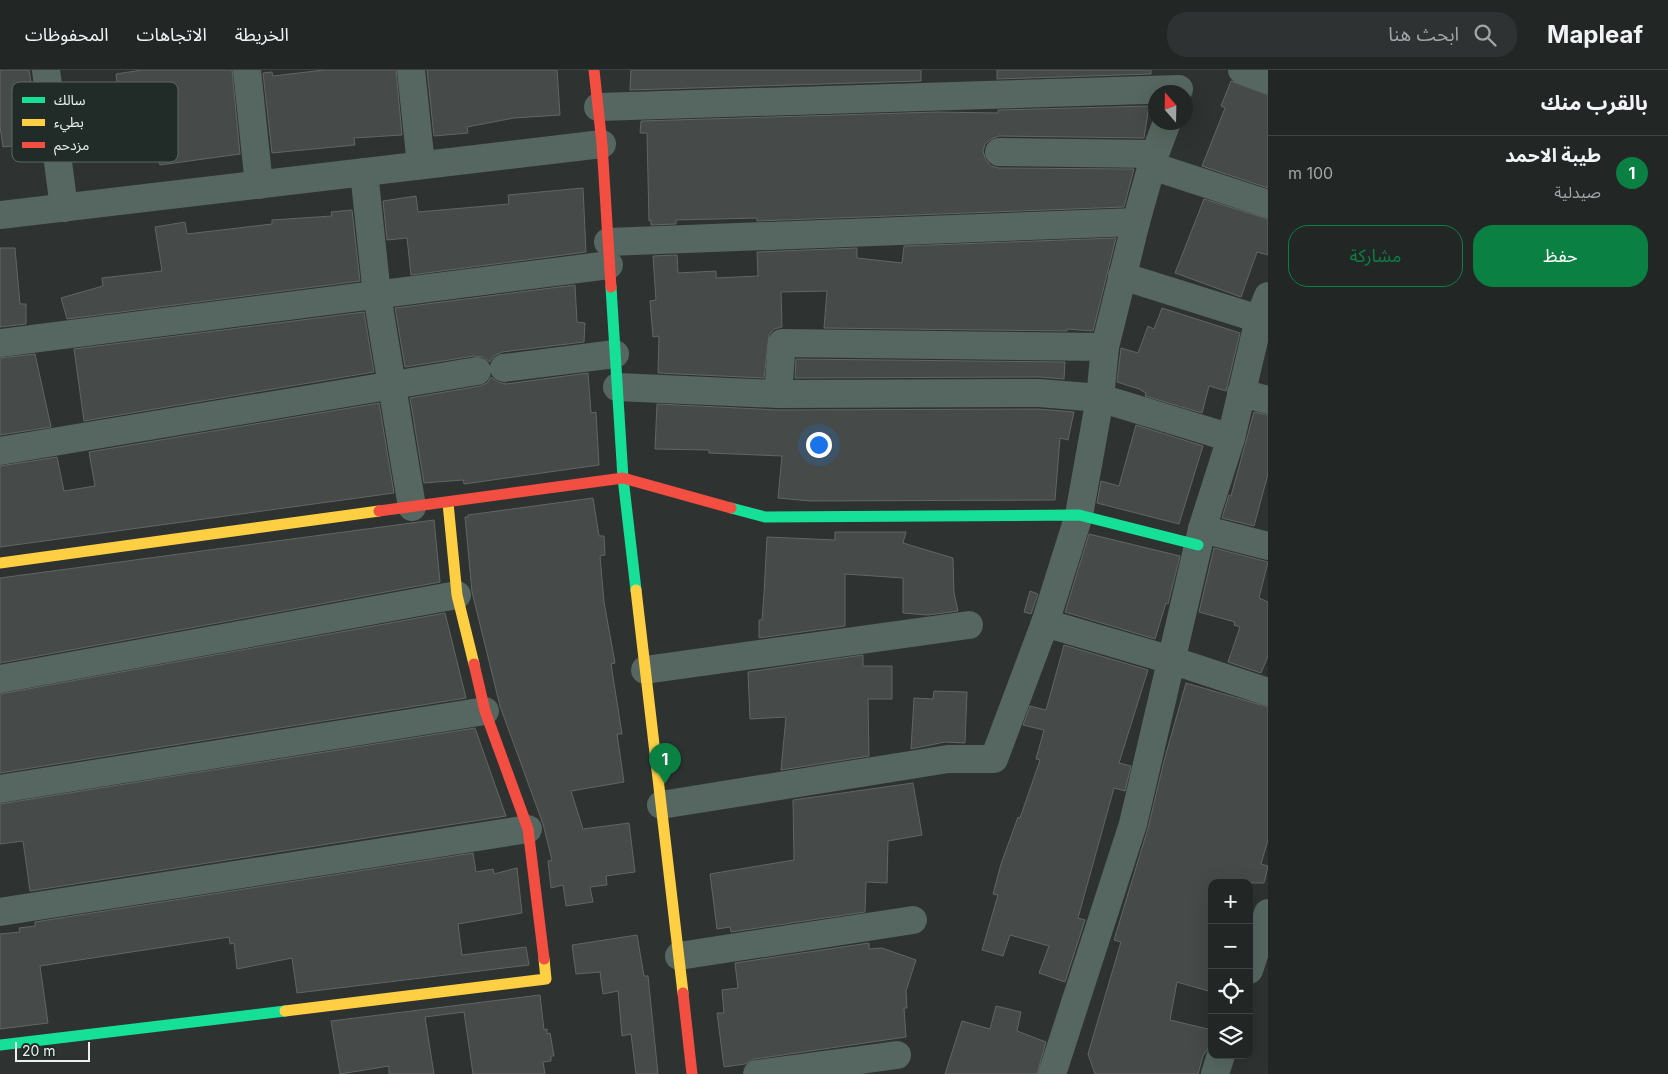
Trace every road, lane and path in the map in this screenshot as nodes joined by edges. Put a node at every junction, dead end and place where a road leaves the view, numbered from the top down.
1 (247, 70) edge
2 (411, 70) edge
3 (594, 70) edge
4 (1242, 70) edge
5 (1268, 80) edge
6 (1181, 84) edge
7 (598, 107) junction
8 (1164, 130) edge
9 (602, 144) junction
10 (999, 152) dead end
11 (1153, 160) junction
12 (58, 162) edge
13 (422, 165) junction
14 (364, 172) junction
15 (259, 184) junction
16 (1268, 204) edge
17 (64, 208) junction
18 (0, 215) edge
19 (1136, 222) junction
20 (609, 254) junction
21 (1122, 276) junction
22 (377, 295) junction
23 (1264, 308) edge
24 (0, 343) edge
25 (1105, 348) junction
26 (615, 354) junction
27 (504, 368) dead end
28 (477, 372) dead end
29 (393, 385) junction
30 (617, 387) junction
31 (1241, 393) junction
32 (778, 394) junction
33 (1100, 398) junction
34 (1268, 400) edge
35 (1231, 438) junction
36 (0, 451) edge
37 (623, 478) junction
38 (448, 503) junction
39 (412, 507) junction
40 (1079, 515) junction
41 (1200, 537) junction
42 (1268, 546) edge
43 (0, 563) edge
44 (457, 595) junction
45 (1045, 623) junction
46 (969, 625) dead end
47 (1171, 660) junction
48 (645, 670) junction
49 (0, 679) edge
50 (1268, 692) edge
51 (485, 711) junction
52 (0, 789) edge
53 (661, 806) junction
54 (528, 829) junction
55 (0, 912) edge
56 (1268, 913) edge
57 (913, 920) dead end
58 (678, 956) junction
59 (1249, 969) edge
60 (0, 1045) edge
61 (897, 1055) dead end
62 (1221, 1059) edge
63 (692, 1074) edge
64 (757, 1074) edge
65 (1052, 1074) edge
66 (1215, 1074) edge

1 - 15 street
2 - 13 street
3 - 7 street
4 - 5 street
6 - 7 street
7 - 9 street
8 - 11 street
9 - 13 street
9 - 20 street
10 - 11 street
11 - 16 street
11 - 19 street
12 - 17 street
13 - 14 street
14 - 15 street
14 - 22 street
15 - 17 street
17 - 18 street
19 - 20 street
19 - 21 street
20 - 22 street
20 - 26 street
21 - 23 street
21 - 25 street
22 - 24 street
22 - 29 street
23 - 31 street
25 - 32 street
25 - 33 street
26 - 27 street
26 - 30 street
28 - 29 street
29 - 36 street
29 - 39 street
30 - 32 street
30 - 37 street
31 - 34 street
31 - 35 street
32 - 33 street
33 - 35 street
33 - 40 street
35 - 41 street
37 - 38 street
37 - 40 street
37 - 48 street
38 - 39 street
38 - 44 street
39 - 43 street
40 - 41 street
40 - 45 street
41 - 42 street
41 - 47 street
44 - 49 street
44 - 51 street
45 - 47 street
45 - 53 street
46 - 48 street
47 - 50 street
47 - 65 street
48 - 53 street
51 - 52 street
51 - 54 street
53 - 58 street
54 - 55 street
54 - 60 street
56 - 59 street
57 - 58 street
58 - 63 street
61 - 64 street
62 - 66 street

